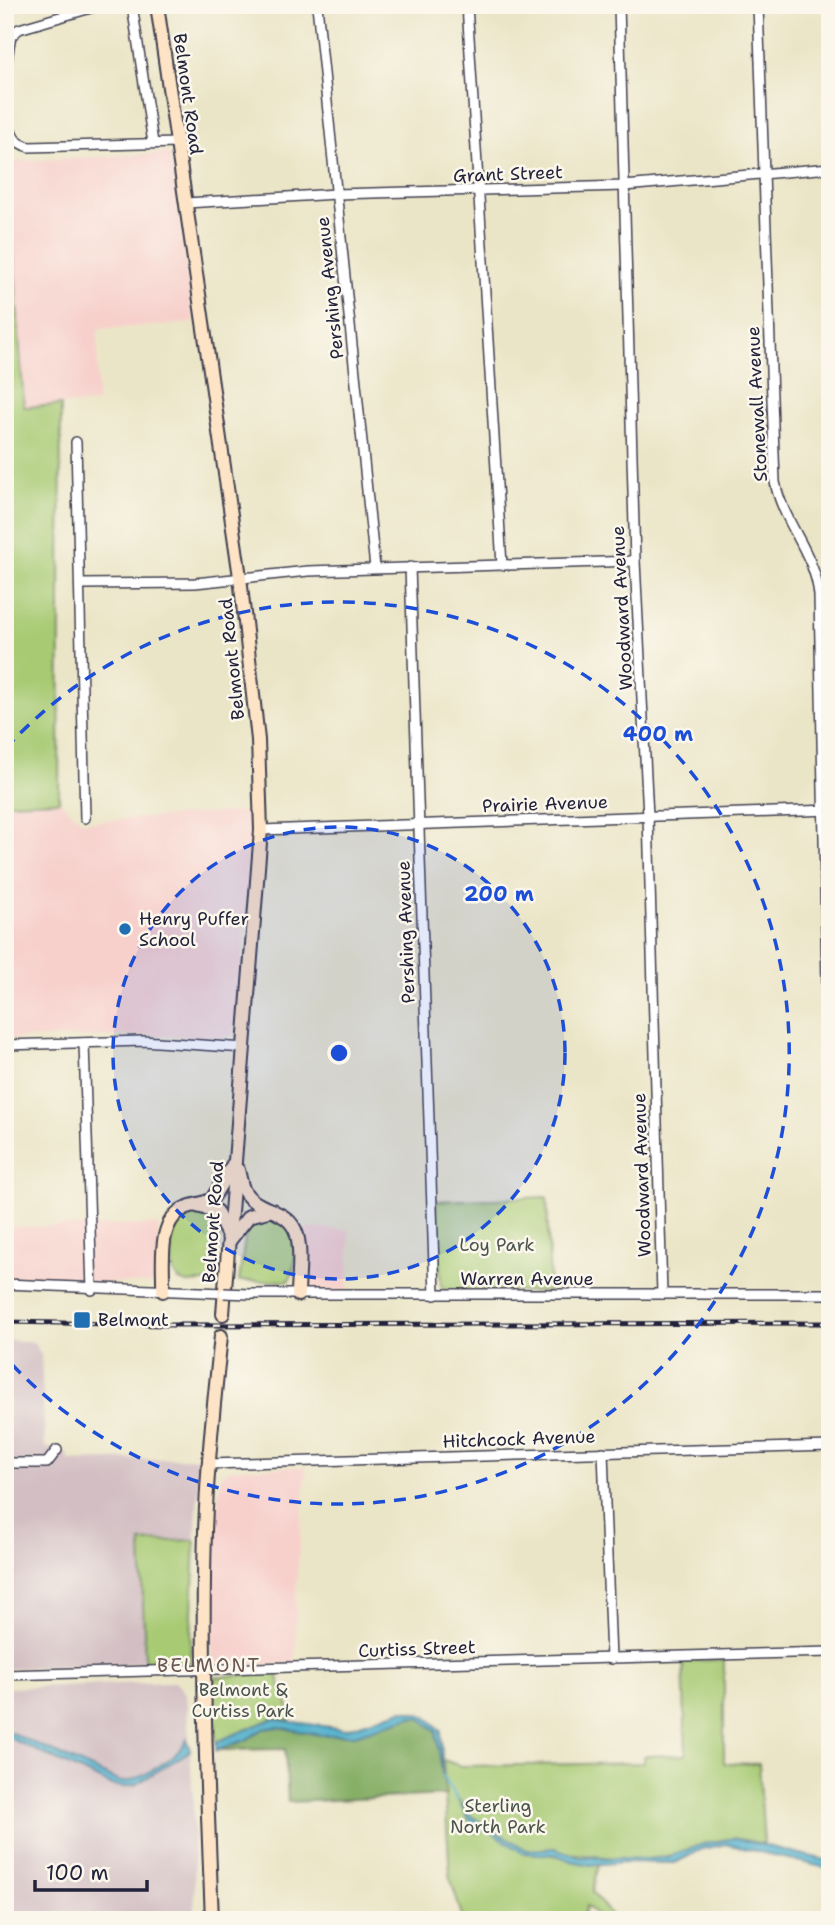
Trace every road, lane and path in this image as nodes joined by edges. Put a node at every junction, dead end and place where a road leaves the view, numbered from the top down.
1 (101, 5) edge
2 (132, 5) edge
3 (157, 5) edge
4 (317, 5) edge
5 (467, 5) edge
6 (619, 5) edge
7 (758, 5) edge
8 (153, 143) junction
9 (177, 143) junction
10 (830, 168) edge
11 (764, 174) junction
12 (624, 186) junction
13 (480, 191) junction
14 (336, 194) junction
15 (186, 203) junction
16 (76, 442) dead end
17 (635, 561) junction
18 (502, 565) junction
19 (410, 567) junction
20 (375, 568) junction
21 (240, 577) junction
22 (80, 583) junction
23 (826, 810) edge
24 (648, 816) junction
25 (85, 818) dead end
26 (418, 824) junction
27 (261, 830) junction
28 (84, 1043) junction
29 (5, 1045) edge
30 (245, 1048) junction
31 (830, 1129) edge
32 (235, 1160) junction
33 (193, 1206) junction
34 (272, 1210) junction
35 (230, 1240) junction
36 (5, 1284) edge
37 (92, 1290) junction
38 (163, 1291) junction
39 (662, 1294) junction
40 (830, 1294) edge
41 (298, 1295) junction
42 (435, 1295) junction
43 (223, 1314) tunnel mouth
44 (220, 1336) tunnel mouth
45 (830, 1446) edge
46 (57, 1450) dead end
47 (603, 1452) junction
48 (5, 1463) edge
49 (208, 1464) junction
50 (830, 1651) edge
51 (611, 1659) junction
52 (205, 1671) junction
53 (5, 1675) edge
54 (212, 1920) edge

1 - 8 street
2 - 8 street
3 - 9 main road, Belmont Road
4 - 14 street, Pershing Avenue
5 - 13 street
6 - 12 street, Woodward Avenue
7 - 11 street, Stonewall Avenue
8 - 9 street
9 - 15 main road, Belmont Road
10 - 11 street, Grant Street
11 - 12 street, Grant Street
11 - 23 street, Stonewall Avenue
12 - 13 street, Grant Street
12 - 17 street, Woodward Avenue
13 - 14 street, Grant Street
13 - 18 street
14 - 15 street, Grant Street
14 - 20 street, Pershing Avenue
15 - 21 main road, Belmont Road
16 - 22 street
17 - 18 street
17 - 24 street, Woodward Avenue
18 - 19 street
19 - 20 street
19 - 26 street, Pershing Avenue
20 - 21 street
21 - 22 street
21 - 27 main road, Belmont Road
22 - 25 street
23 - 24 street, Prairie Avenue
23 - 31 street, Stonewall Avenue
24 - 26 street, Prairie Avenue
24 - 39 street, Woodward Avenue
26 - 27 street, Prairie Avenue
26 - 42 street, Pershing Avenue
27 - 30 main road, Belmont Road
28 - 29 street
28 - 30 street
28 - 37 street
30 - 32 main road, Belmont Road
32 - 33 main road
32 - 34 main road
32 - 35 main road, Belmont Road
33 - 35 main road
33 - 38 main road
34 - 35 main road
34 - 41 main road
35 - 43 main road, Belmont Road
36 - 37 street, Warren Avenue
37 - 38 street, Warren Avenue
38 - 41 street, Warren Avenue, bridge
39 - 40 street, Warren Avenue
39 - 42 street, Warren Avenue
41 - 42 street, Warren Avenue
44 - 49 main road
45 - 47 street, Hitchcock Avenue
46 - 48 street
47 - 49 street, Hitchcock Avenue
47 - 51 street
49 - 52 main road
50 - 51 street, Curtiss Street
51 - 52 street, Curtiss Street
52 - 53 street, Curtiss Street
52 - 54 main road

